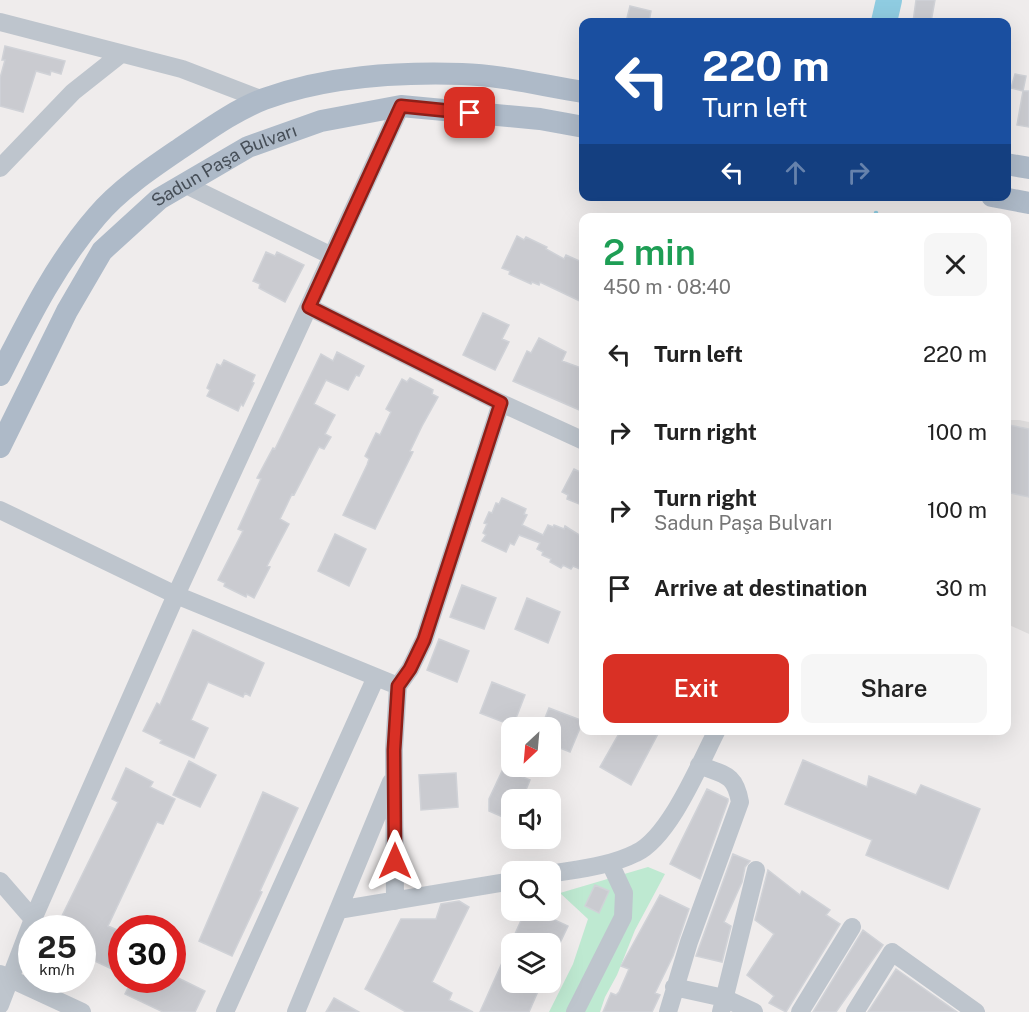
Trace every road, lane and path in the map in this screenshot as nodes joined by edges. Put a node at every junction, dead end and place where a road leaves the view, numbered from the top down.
1 (0, 22) edge
2 (121, 54) junction
3 (579, 91) edge
4 (263, 100) junction
5 (401, 106) junction
6 (579, 126) edge
7 (1011, 165) edge
8 (0, 168) edge
9 (1029, 168) edge
10 (184, 184) junction
11 (1011, 200) edge
12 (1029, 203) edge
13 (332, 256) junction
14 (309, 307) junction
15 (0, 375) edge
16 (501, 403) junction
17 (579, 439) edge
18 (0, 447) edge
19 (0, 510) edge
20 (176, 595) junction
21 (376, 677) junction
22 (398, 686) junction
23 (714, 735) edge
24 (699, 765) junction
25 (394, 775) junction
26 (610, 863) junction
27 (756, 870) dead end
28 (561, 872) edge
29 (0, 881) edge
30 (501, 883) edge
31 (395, 901) junction
32 (338, 910) junction
33 (30, 915) edge
34 (35, 915) edge
35 (852, 927) dead end
36 (18, 950) edge
37 (5, 976) edge
38 (674, 987) junction
39 (0, 1005) edge
40 (722, 1005) edge
41 (82, 1012) edge
42 (225, 1012) edge
43 (296, 1012) edge
44 (575, 1012) edge
45 (668, 1012) edge
46 (754, 1012) edge
47 (800, 1012) edge
48 (855, 1012) edge
49 (976, 1012) edge

1 - 2 street
2 - 4 street
2 - 8 street
3 - 4 main road, Sadun Paşa Bulvarı
4 - 15 main road, Sadun Paşa Bulvarı
5 - 6 main road, Sadun Paşa Bulvarı
5 - 10 main road, Sadun Paşa Bulvarı
5 - 13 street
7 - 9 main road
10 - 13 street
10 - 18 main road, Sadun Paşa Bulvarı
11 - 12 main road
13 - 14 street
14 - 16 street
14 - 20 street
16 - 17 street
16 - 22 street
19 - 20 street
20 - 21 street
20 - 34 street
21 - 22 street
21 - 42 street
22 - 25 street
23 - 24 street
24 - 26 street
24 - 38 street
25 - 31 street
25 - 32 street
26 - 28 street
26 - 44 street
27 - 40 street
29 - 33 street
30 - 31 street
31 - 32 street
32 - 43 street
35 - 47 street
36 - 37 street
37 - 39 street
37 - 41 street
38 - 40 street
38 - 45 street
40 - 46 street
48 - 49 street

